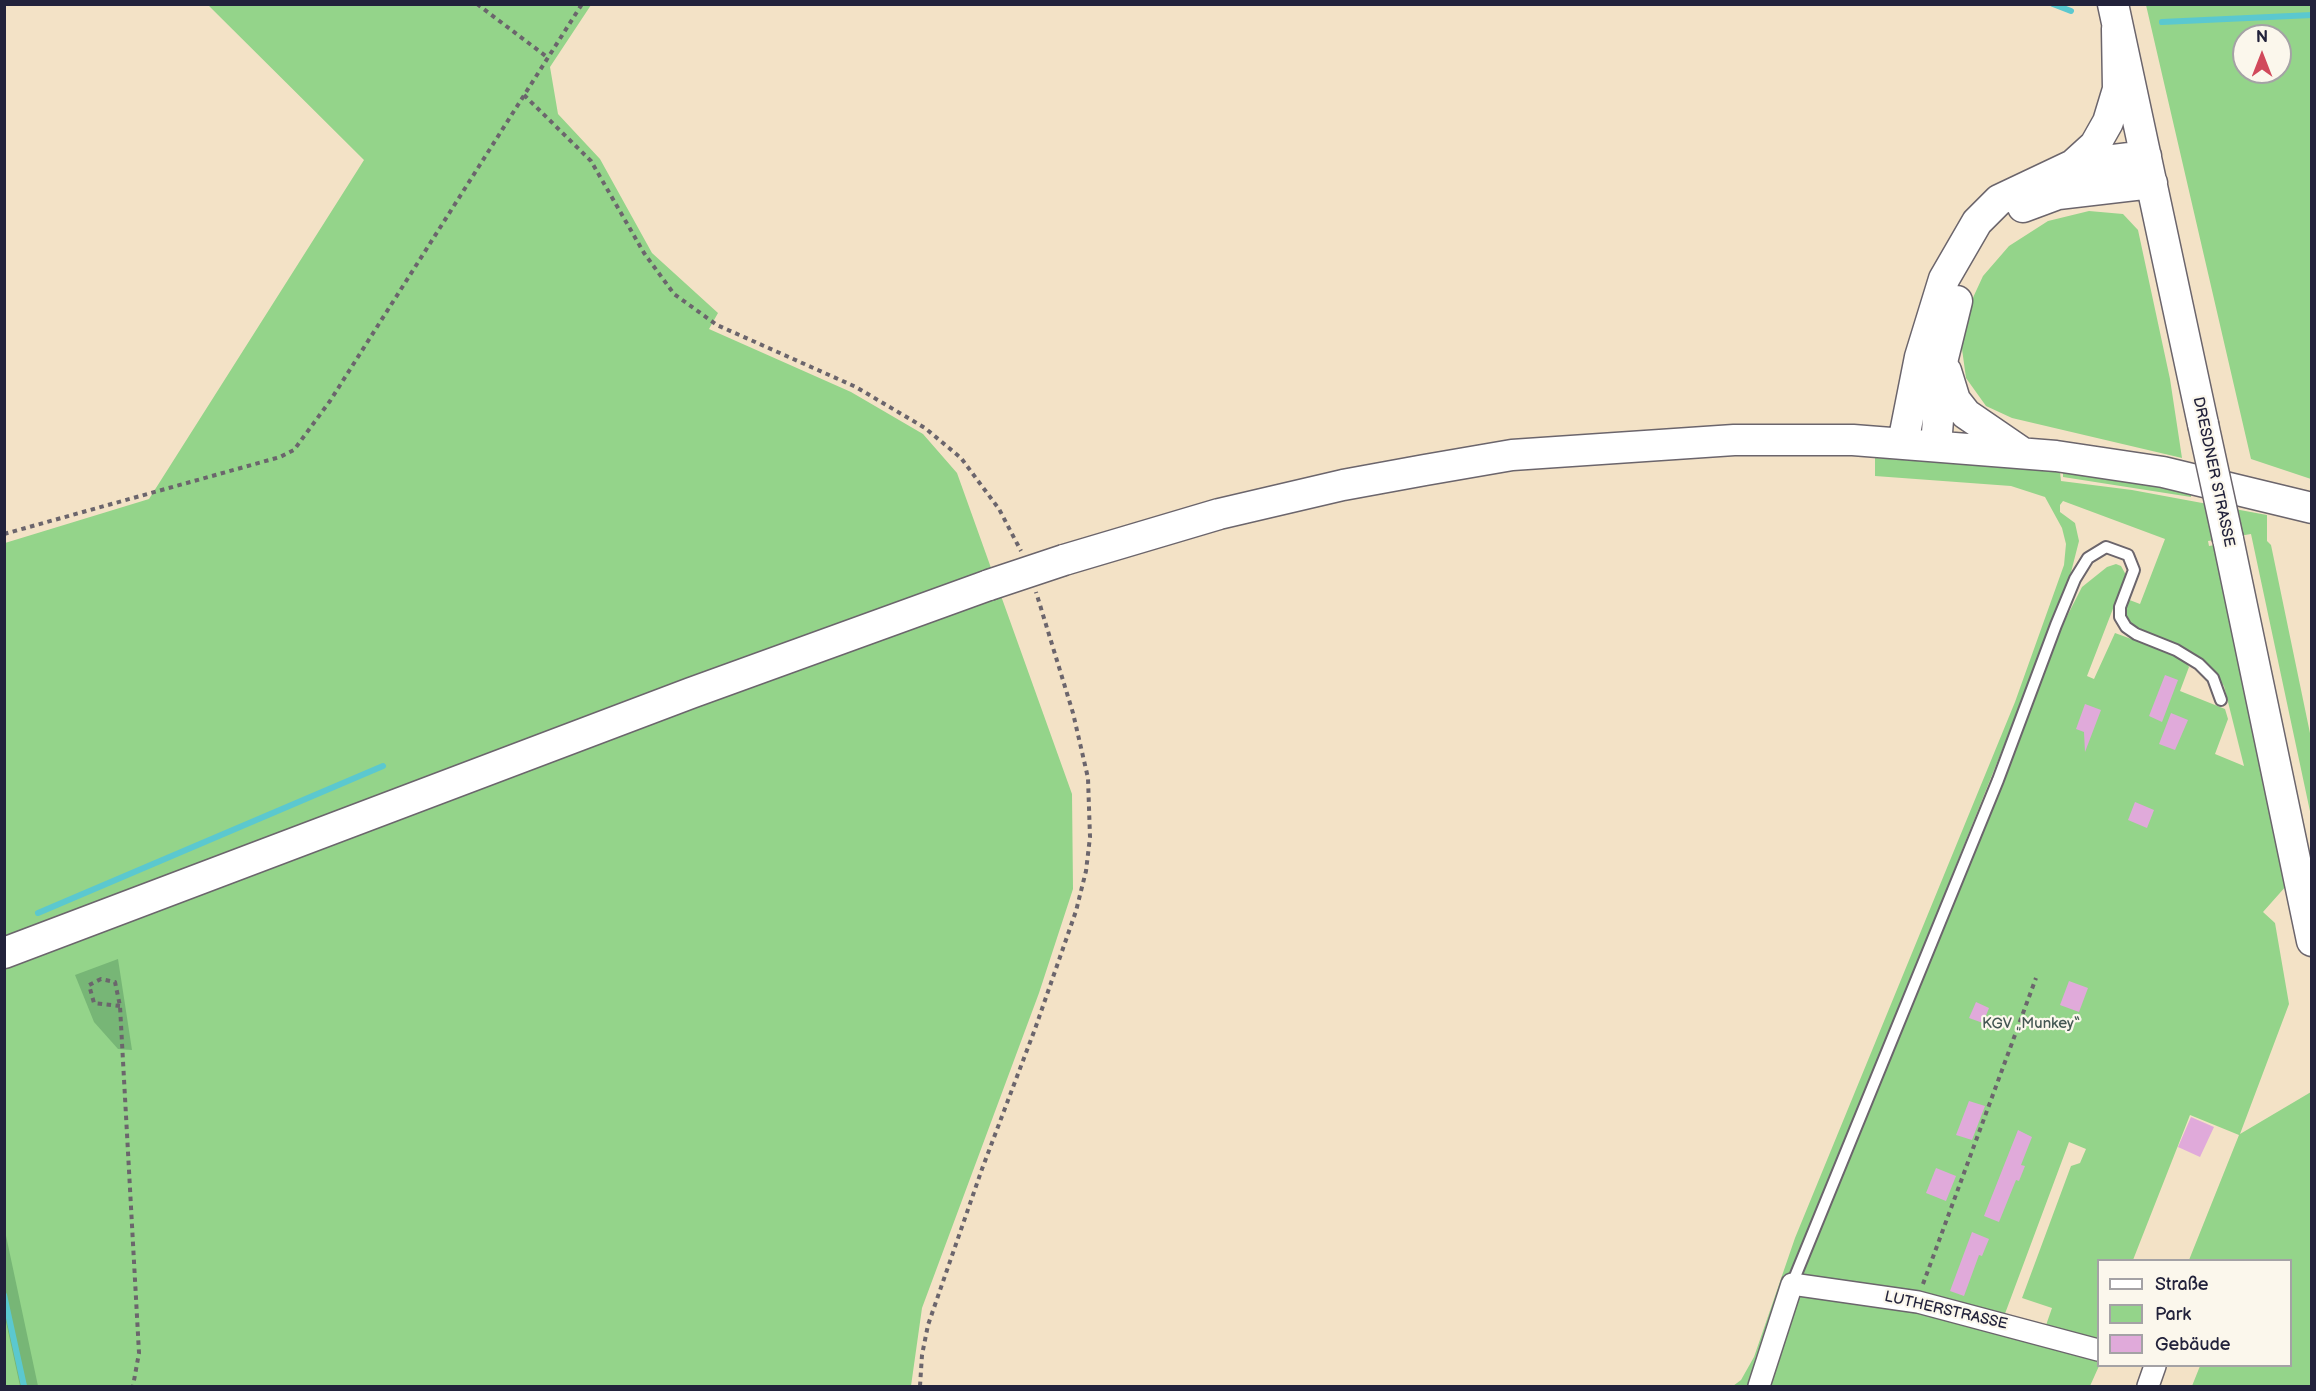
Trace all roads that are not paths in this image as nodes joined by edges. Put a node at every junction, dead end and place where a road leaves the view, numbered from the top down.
1 (2115, 16) edge
2 (2073, 165) junction
3 (2149, 169) junction
4 (1943, 358) junction
5 (1903, 443) junction
6 (1936, 445) junction
7 (2023, 453) junction
8 (2312, 508) edge
9 (2221, 700) dead end
10 (2312, 941) edge
11 (4, 952) edge
12 (1792, 1284) junction
13 (2097, 1350) edge
14 (2154, 1367) edge
15 (1759, 1386) edge
16 (2148, 1386) edge

1 - 2 main road
1 - 3 main road, DRESDNER STRASSE
2 - 3 main road
2 - 5 main road
3 - 4 main road
3 - 10 main road, DRESDNER STRASSE, bridge
4 - 6 main road
4 - 7 main road
5 - 6 main road
5 - 11 main road, bridge
6 - 7 main road
7 - 8 main road
9 - 12 lane
12 - 13 street, LUTHERSTRASSE
12 - 15 street
14 - 16 street

